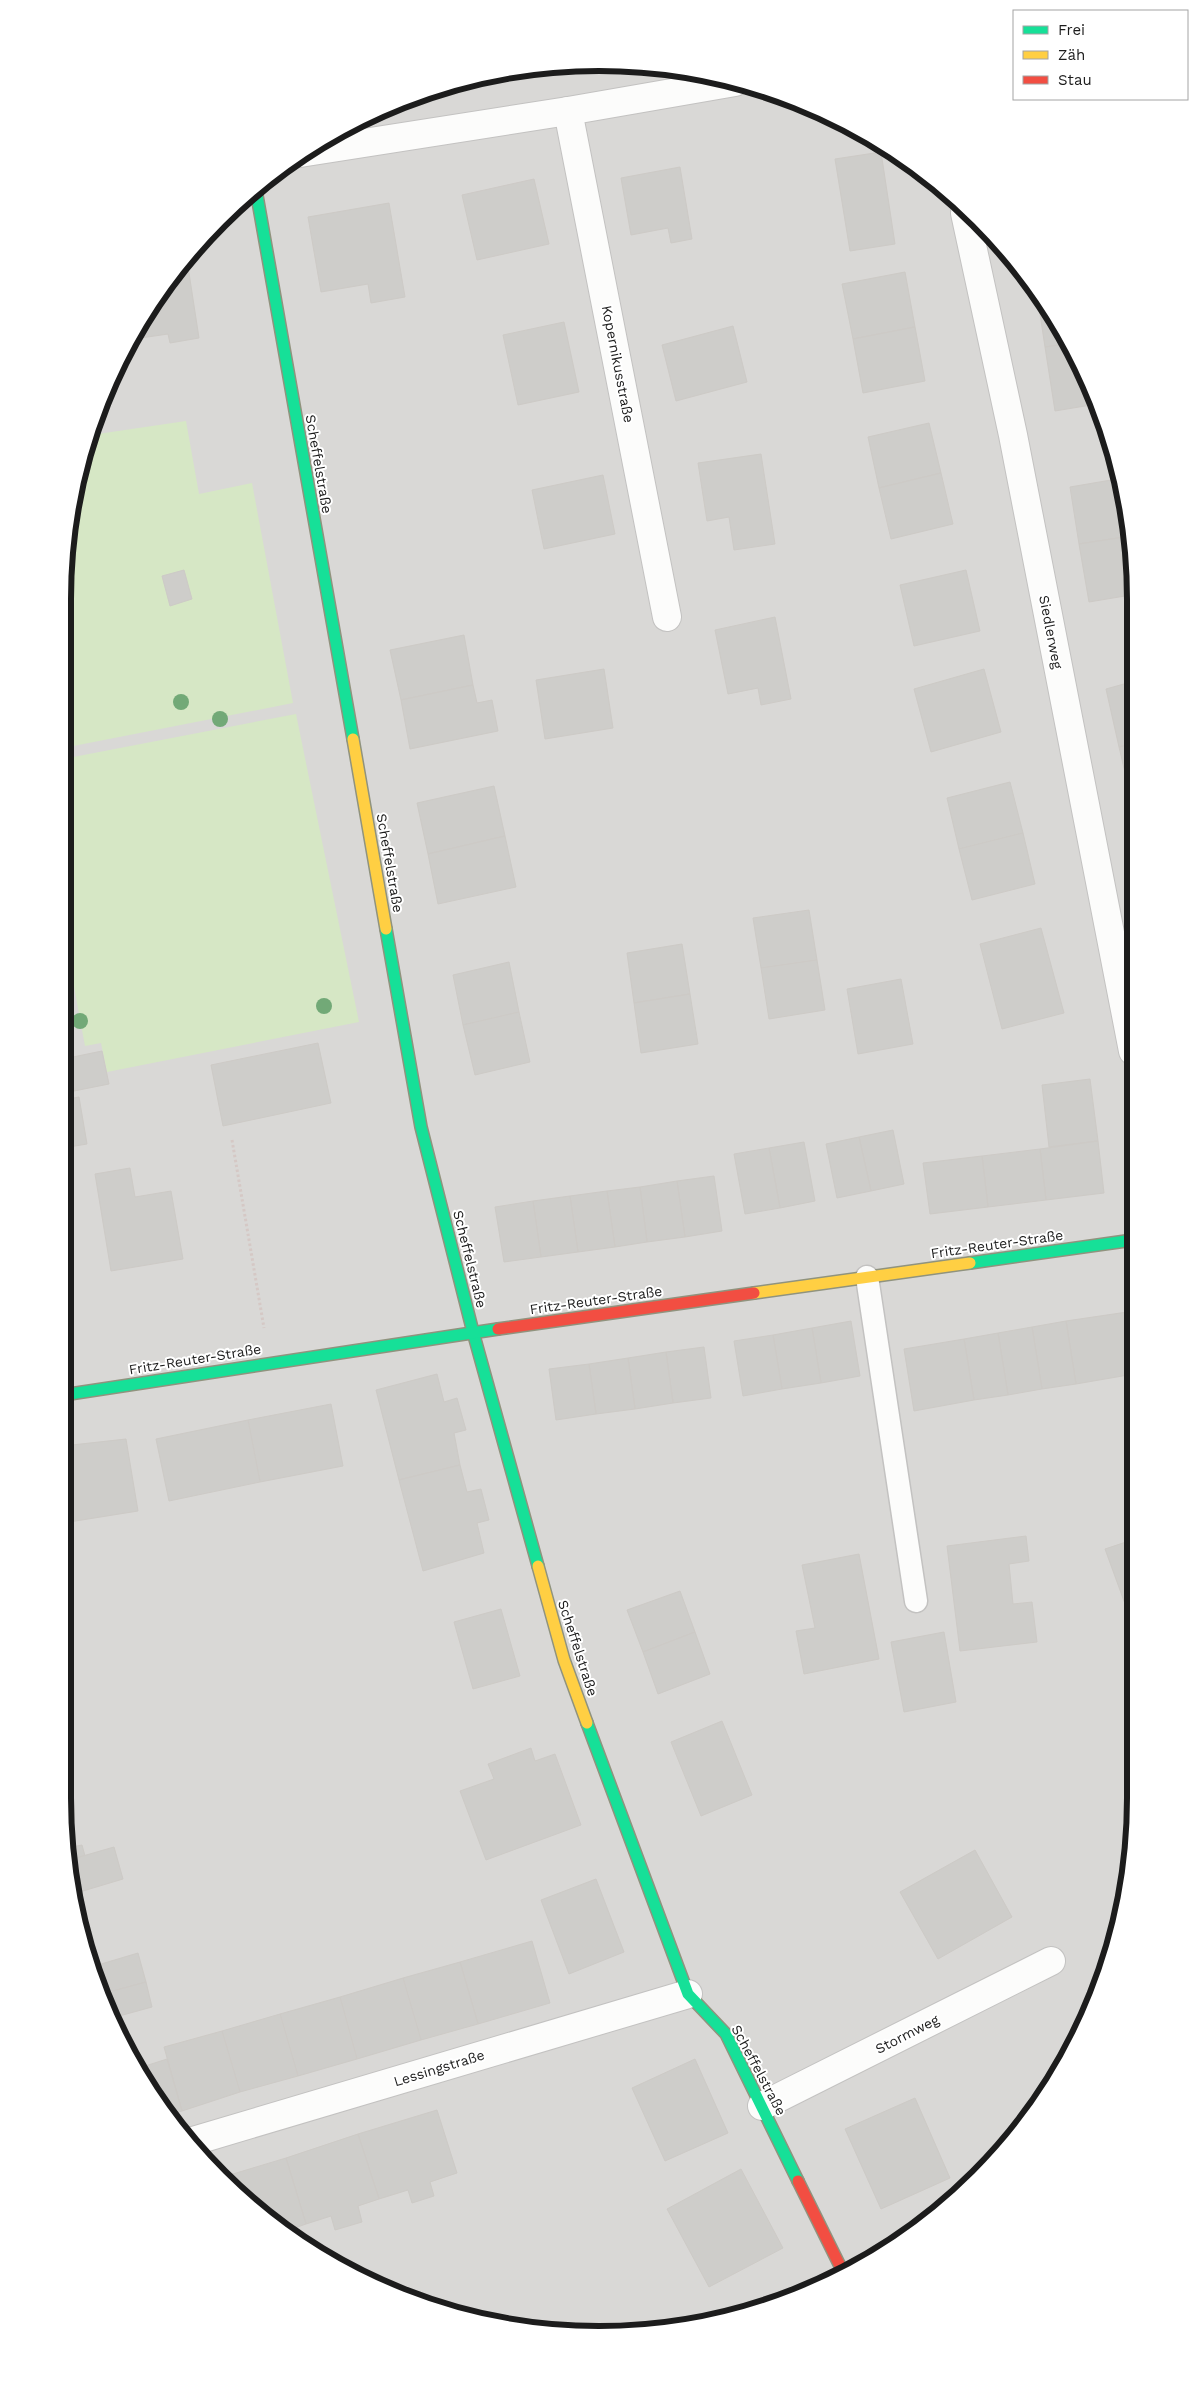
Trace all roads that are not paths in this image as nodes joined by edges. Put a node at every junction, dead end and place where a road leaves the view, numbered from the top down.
1 (718, 85) edge
2 (568, 111) junction
3 (323, 149) edge
4 (257, 197) edge
5 (967, 221) edge
6 (667, 616) dead end
7 (1127, 1020) edge
8 (1127, 1241) edge
9 (867, 1277) junction
10 (474, 1332) junction
11 (71, 1394) edge
12 (916, 1601) dead end
13 (1051, 1961) dead end
14 (688, 1994) junction
15 (762, 2106) junction
16 (197, 2140) edge
17 (840, 2267) edge

1 - 2 street
2 - 3 street
2 - 6 street, Kopernikusstraße
4 - 10 street, Scheffelstraße
5 - 7 street, Siedlerweg
8 - 9 street, Fritz-Reuter-Straße
9 - 10 street, Fritz-Reuter-Straße
9 - 12 lane
10 - 11 street, Fritz-Reuter-Straße
10 - 14 street, Scheffelstraße
13 - 15 street, Stormweg
14 - 15 street, Scheffelstraße
14 - 16 street, Lessingstraße
15 - 17 street, Scheffelstraße

